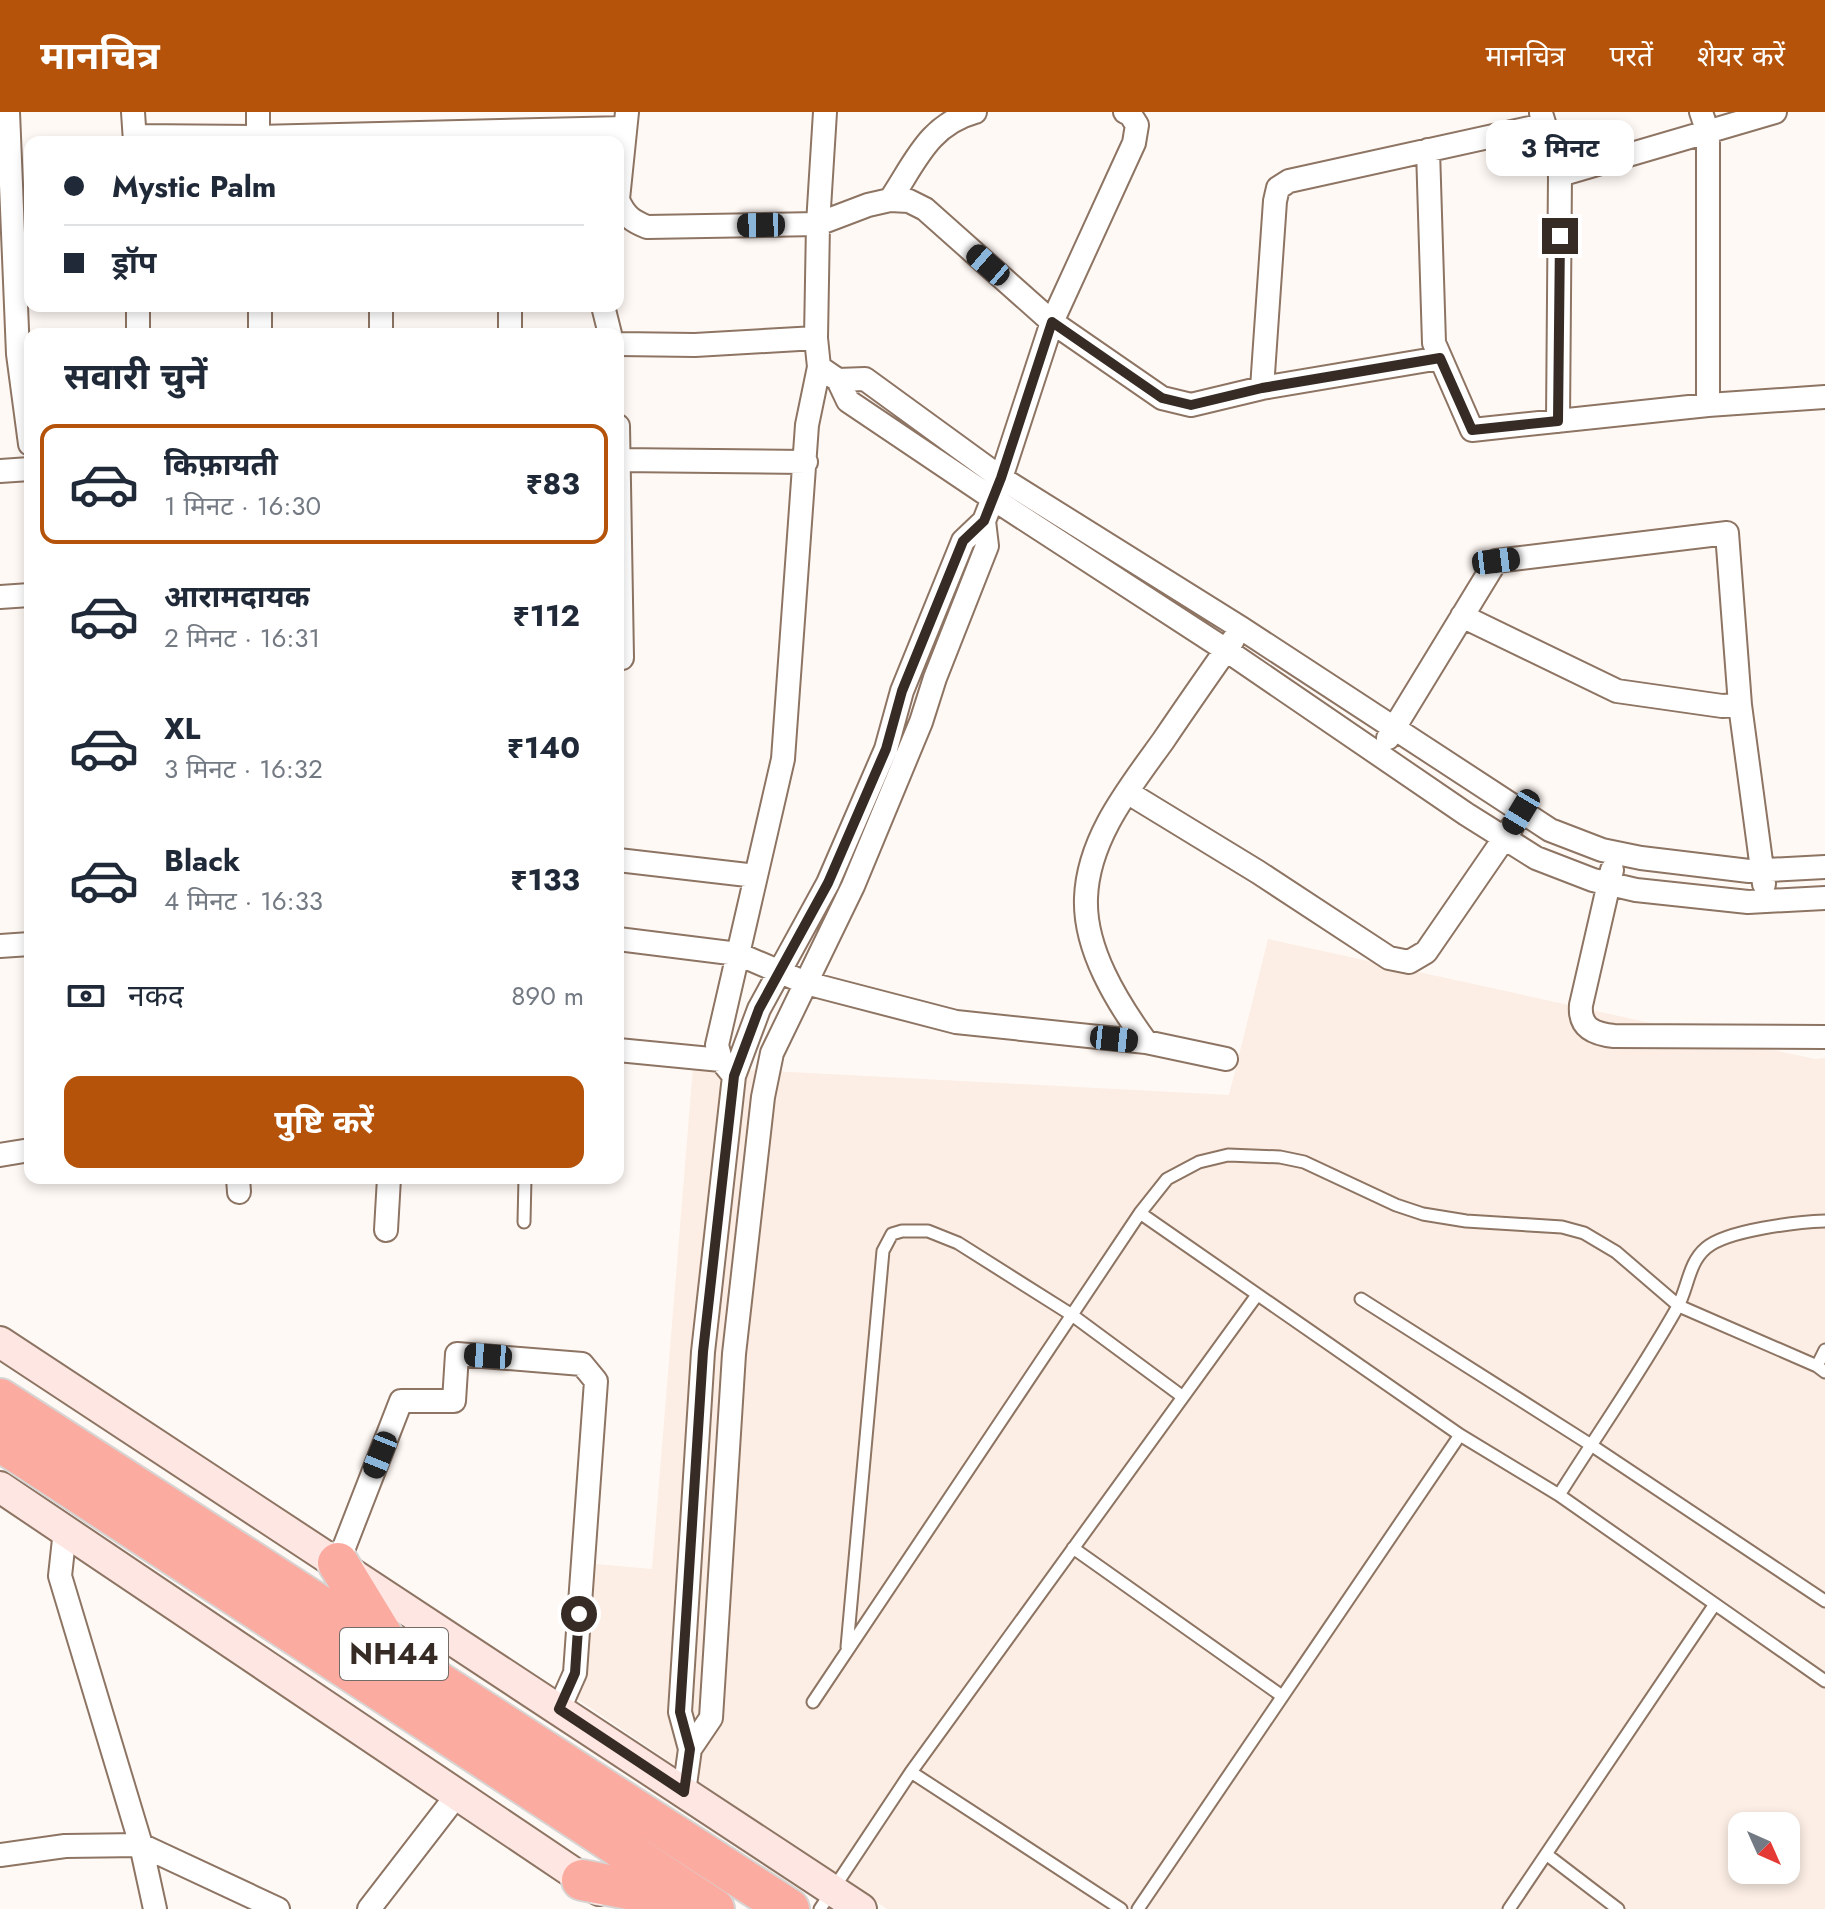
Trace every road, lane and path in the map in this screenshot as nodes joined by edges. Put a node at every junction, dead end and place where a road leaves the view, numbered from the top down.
1 (8, 112) edge
2 (133, 112) edge
3 (258, 112) edge
4 (825, 112) edge
5 (975, 112) edge
6 (1125, 112) edge
7 (1775, 112) edge
8 (1542, 119) edge
9 (562, 120) edge
10 (626, 120) edge
11 (472, 121) edge
12 (1705, 122) edge
13 (385, 129) edge
14 (135, 136) edge
15 (258, 136) edge
16 (304, 136) edge
17 (507, 136) edge
18 (624, 140) edge
19 (1428, 150) junction
20 (1560, 175) junction
21 (890, 200) junction
22 (624, 214) edge
23 (818, 224) junction
24 (1052, 322) junction
25 (816, 338) junction
26 (624, 344) edge
27 (16, 350) edge
28 (1440, 358) junction
29 (819, 367) junction
30 (1262, 388) junction
31 (1825, 397) edge
32 (24, 404) edge
33 (1708, 405) junction
34 (1558, 421) junction
35 (624, 460) edge
36 (806, 462) junction
37 (24, 469) edge
38 (0, 471) edge
39 (996, 488) junction
40 (984, 521) junction
41 (24, 595) edge
42 (0, 597) edge
43 (1462, 616) junction
44 (1241, 628) junction
45 (1226, 650) junction
46 (910, 672) junction
47 (935, 678) junction
48 (1740, 705) junction
49 (1395, 728) junction
50 (1378, 755) junction
51 (1127, 792) junction
52 (1521, 812) junction
53 (1505, 839) junction
54 (1615, 853) junction
55 (624, 861) edge
56 (1825, 867) edge
57 (1764, 870) junction
58 (756, 876) junction
59 (1609, 883) junction
60 (1825, 898) edge
61 (1765, 901) junction
62 (624, 940) edge
63 (24, 944) edge
64 (0, 946) edge
65 (738, 954) junction
66 (780, 972) junction
67 (806, 983) junction
68 (1825, 1037) edge
69 (1146, 1042) junction
70 (624, 1051) edge
71 (1226, 1059) dead end
72 (728, 1068) junction
73 (24, 1151) edge
74 (0, 1155) edge
75 (389, 1184) edge
76 (525, 1184) edge
77 (1140, 1213) junction
78 (1825, 1221) edge
79 (524, 1222) dead end
80 (386, 1230) dead end
81 (715, 1245) junction
82 (746, 1251) junction
83 (1257, 1295) junction
84 (1361, 1299) dead end
85 (1679, 1306) junction
86 (1072, 1315) junction
87 (0, 1342) edge
88 (1825, 1350) edge
89 (1821, 1369) edge
90 (1183, 1397) junction
91 (0, 1399) edge
92 (1460, 1435) junction
93 (0, 1441) edge
94 (1591, 1445) junction
95 (0, 1487) edge
96 (1559, 1495) junction
97 (65, 1530) junction
98 (1073, 1548) junction
99 (338, 1563) junction
100 (1825, 1601) edge
101 (687, 1603) junction
102 (1715, 1604) junction
103 (718, 1606) junction
104 (847, 1651) junction
105 (393, 1653) junction
106 (1825, 1681) edge
107 (1282, 1696) junction
108 (813, 1702) dead end
109 (559, 1709) junction
110 (690, 1749) junction
111 (911, 1772) junction
112 (684, 1792) junction
113 (457, 1795) junction
114 (141, 1845) junction
115 (1546, 1854) junction
116 (0, 1855) edge
117 (582, 1880) junction
118 (826, 1900) edge
119 (709, 1906) edge
120 (275, 1908) edge
121 (155, 1909) edge
122 (369, 1909) edge
123 (627, 1909) edge
124 (789, 1909) edge
125 (861, 1909) edge
126 (1121, 1909) edge
127 (1138, 1909) edge
128 (1509, 1909) edge
129 (1618, 1909) edge

1 - 27 street
2 - 14 street
3 - 15 street
4 - 23 street
5 - 21 street
6 - 24 street
7 - 12 street
8 - 19 street
8 - 20 street
9 - 10 street
9 - 17 street
10 - 18 street
11 - 13 street
11 - 17 street
12 - 20 street
12 - 33 street
13 - 16 street
19 - 28 street
19 - 30 street
20 - 34 street
21 - 23 street
21 - 24 street
22 - 23 street
23 - 25 street
24 - 30 street
24 - 39 street
25 - 26 street
25 - 29 street
27 - 32 street
28 - 30 street
28 - 34 street
29 - 36 street
29 - 39 street
31 - 33 street
33 - 34 street
35 - 36 street
36 - 58 street
37 - 38 street
39 - 40 street
39 - 44 street
39 - 45 street
40 - 46 street
40 - 47 street
41 - 42 street
43 - 48 street
43 - 48 street
43 - 49 street
44 - 45 street
44 - 49 street
45 - 50 street
45 - 51 street
46 - 47 street
46 - 66 street
47 - 67 street
48 - 57 street
49 - 50 street
49 - 52 street
50 - 53 street
51 - 53 street
51 - 69 street
52 - 53 street
52 - 54 street
53 - 59 street
54 - 57 street
54 - 59 street
55 - 58 street
56 - 57 street
57 - 61 street
58 - 65 street
59 - 61 street
59 - 68 street
60 - 61 street
62 - 65 street
63 - 64 street
65 - 66 street
65 - 72 street
66 - 67 street
66 - 72 street
67 - 69 street
67 - 82 street
69 - 71 street
70 - 72 street
72 - 81 street
73 - 74 street
75 - 80 street
76 - 79 lane
77 - 83 lane
77 - 85 lane
77 - 86 lane
78 - 85 lane
81 - 82 street
81 - 101 street
82 - 103 street
83 - 90 lane
83 - 92 lane
84 - 94 lane
85 - 89 lane
85 - 94 lane
86 - 90 lane
86 - 104 lane
86 - 104 lane
87 - 99 street
88 - 89 lane
90 - 98 lane
91 - 105 highway, NH44
92 - 96 lane
92 - 107 lane
93 - 119 highway, NH44
94 - 96 lane
94 - 100 lane
95 - 97 street
96 - 102 lane
97 - 113 street
97 - 114 street
98 - 107 lane
98 - 111 lane
99 - 105 highway
99 - 109 street
99 - 109 street
101 - 103 street
101 - 110 street
102 - 106 lane
102 - 115 lane
103 - 110 street
104 - 108 lane
105 - 124 highway, NH44
107 - 127 lane
109 - 112 street
110 - 112 street
111 - 118 lane
111 - 126 lane
112 - 118 street
113 - 117 street
113 - 122 street
114 - 116 street
114 - 120 street
114 - 121 street
115 - 128 lane
115 - 129 lane
117 - 119 highway
117 - 123 street
118 - 125 street

